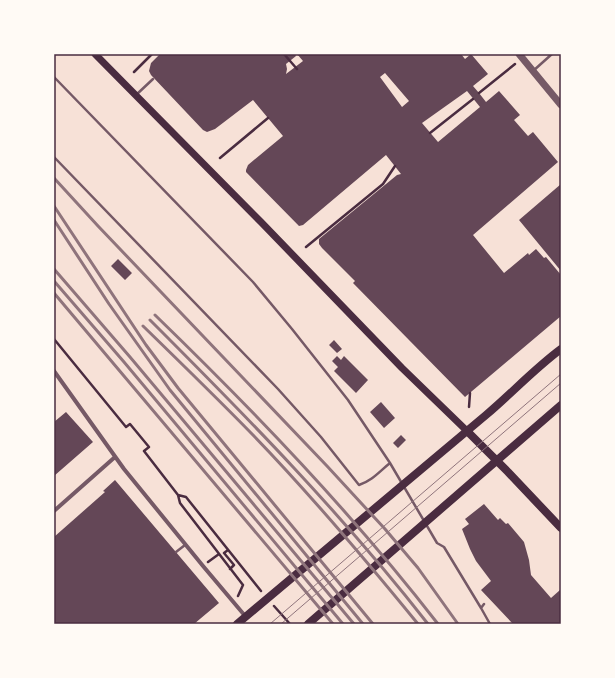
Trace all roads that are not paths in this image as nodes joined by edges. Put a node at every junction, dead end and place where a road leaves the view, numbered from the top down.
1 (95, 54) edge
2 (519, 54) edge
3 (552, 54) edge
4 (533, 71) junction
5 (54, 77) edge
6 (153, 79) dead end
7 (136, 96) junction
8 (561, 105) edge
9 (54, 157) edge
10 (561, 349) edge
11 (54, 371) edge
12 (561, 405) edge
13 (467, 431) junction
14 (115, 457) junction
15 (497, 461) junction
16 (390, 463) junction
17 (54, 511) edge
18 (561, 528) edge
19 (185, 545) junction
20 (176, 552) dead end
21 (484, 604) dead end
22 (481, 608) junction
23 (246, 617) junction
24 (237, 624) edge
25 (308, 624) edge
26 (490, 624) edge

1 - 7 main road
2 - 4 street
3 - 4 lane
4 - 8 street
5 - 16 lane
6 - 7 lane
7 - 13 main road
9 - 16 lane
10 - 13 main road
11 - 14 street
12 - 15 main road
13 - 15 main road
13 - 23 main road
14 - 17 street
14 - 19 street
15 - 18 main road
15 - 25 main road
16 - 22 lane
19 - 20 lane
19 - 23 street
21 - 22 lane
22 - 26 lane
23 - 24 main road

